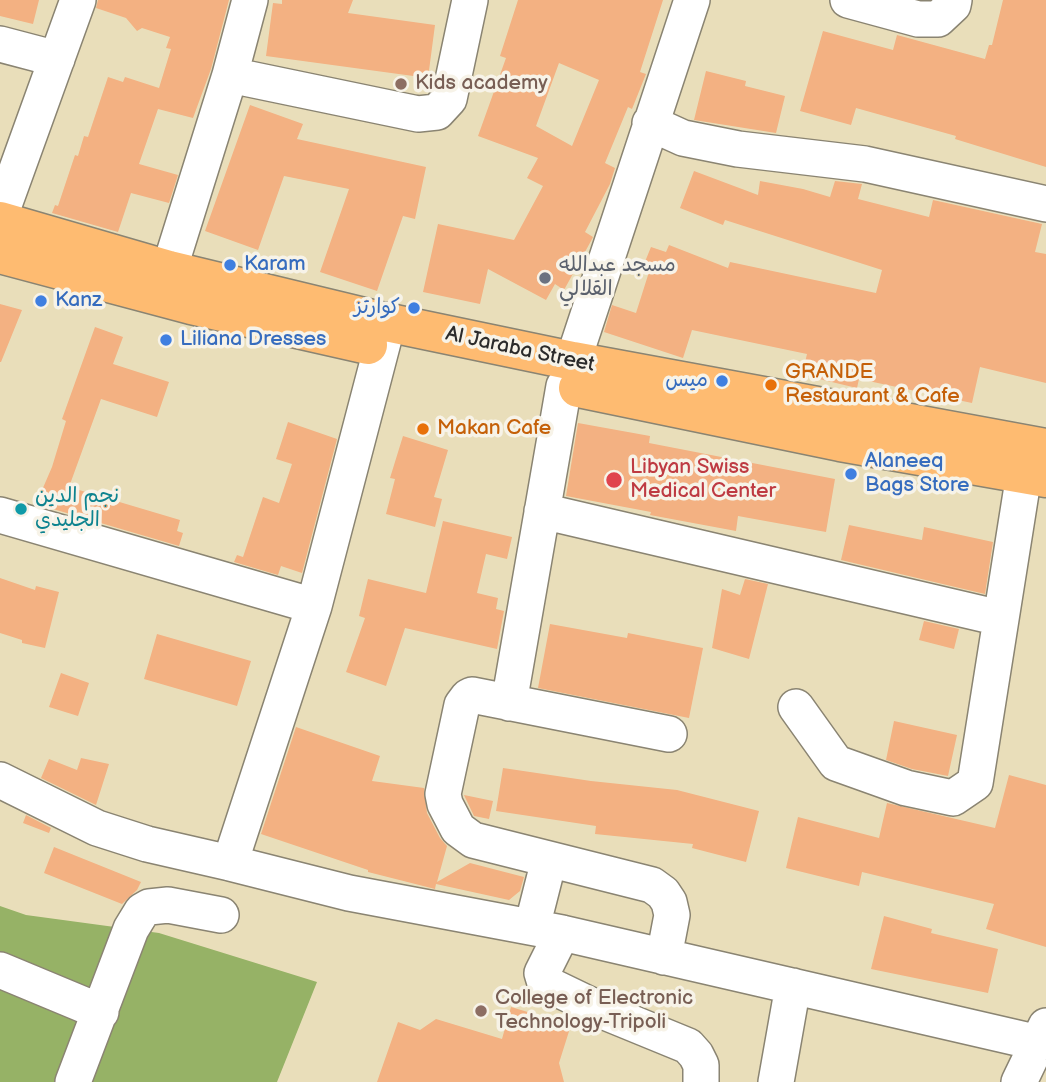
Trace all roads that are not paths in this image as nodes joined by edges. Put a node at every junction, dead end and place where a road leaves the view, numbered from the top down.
1 (78, 0) edge
2 (250, 0) edge
3 (470, 0) edge
4 (692, 0) edge
5 (848, 0) edge
6 (954, 0) edge
7 (0, 44) edge
8 (57, 59) junction
9 (230, 75) junction
10 (650, 123) junction
11 (1046, 204) edge
12 (0, 216) edge
13 (0, 221) edge
14 (0, 254) edge
15 (169, 270) junction
16 (385, 336) junction
17 (568, 373) junction
18 (1039, 467) edge
19 (542, 511) junction
20 (0, 515) edge
21 (314, 606) junction
22 (1000, 618) junction
23 (509, 703) junction
24 (796, 707) dead end
25 (669, 734) dead end
26 (0, 780) edge
27 (549, 860) junction
28 (230, 863) junction
29 (221, 915) dead end
30 (547, 930) junction
31 (664, 957) junction
32 (0, 970) edge
33 (793, 986) junction
34 (101, 1012) junction
35 (1036, 1058) edge
36 (73, 1082) edge
37 (701, 1082) edge
38 (776, 1082) edge

1 - 8 street
2 - 9 street
3 - 9 street
4 - 10 street
5 - 6 street
7 - 8 street
8 - 12 street
9 - 15 street
10 - 11 street
10 - 17 street
13 - 15 main road, Al Jaraba Street
14 - 16 main road, Al Jaraba Street
15 - 16 main road, Al Jaraba Street
16 - 17 main road, Al Jaraba Street
16 - 21 street
17 - 18 main road, Al Jaraba Street
17 - 19 street
18 - 22 street
19 - 22 street
19 - 23 street
20 - 21 street
21 - 28 street
22 - 24 street
23 - 25 street
23 - 27 street
26 - 28 street
27 - 30 street
27 - 31 street
28 - 30 street
29 - 34 street
30 - 31 street
30 - 37 street
31 - 33 street
32 - 34 street
33 - 35 street
33 - 38 street
34 - 36 street

